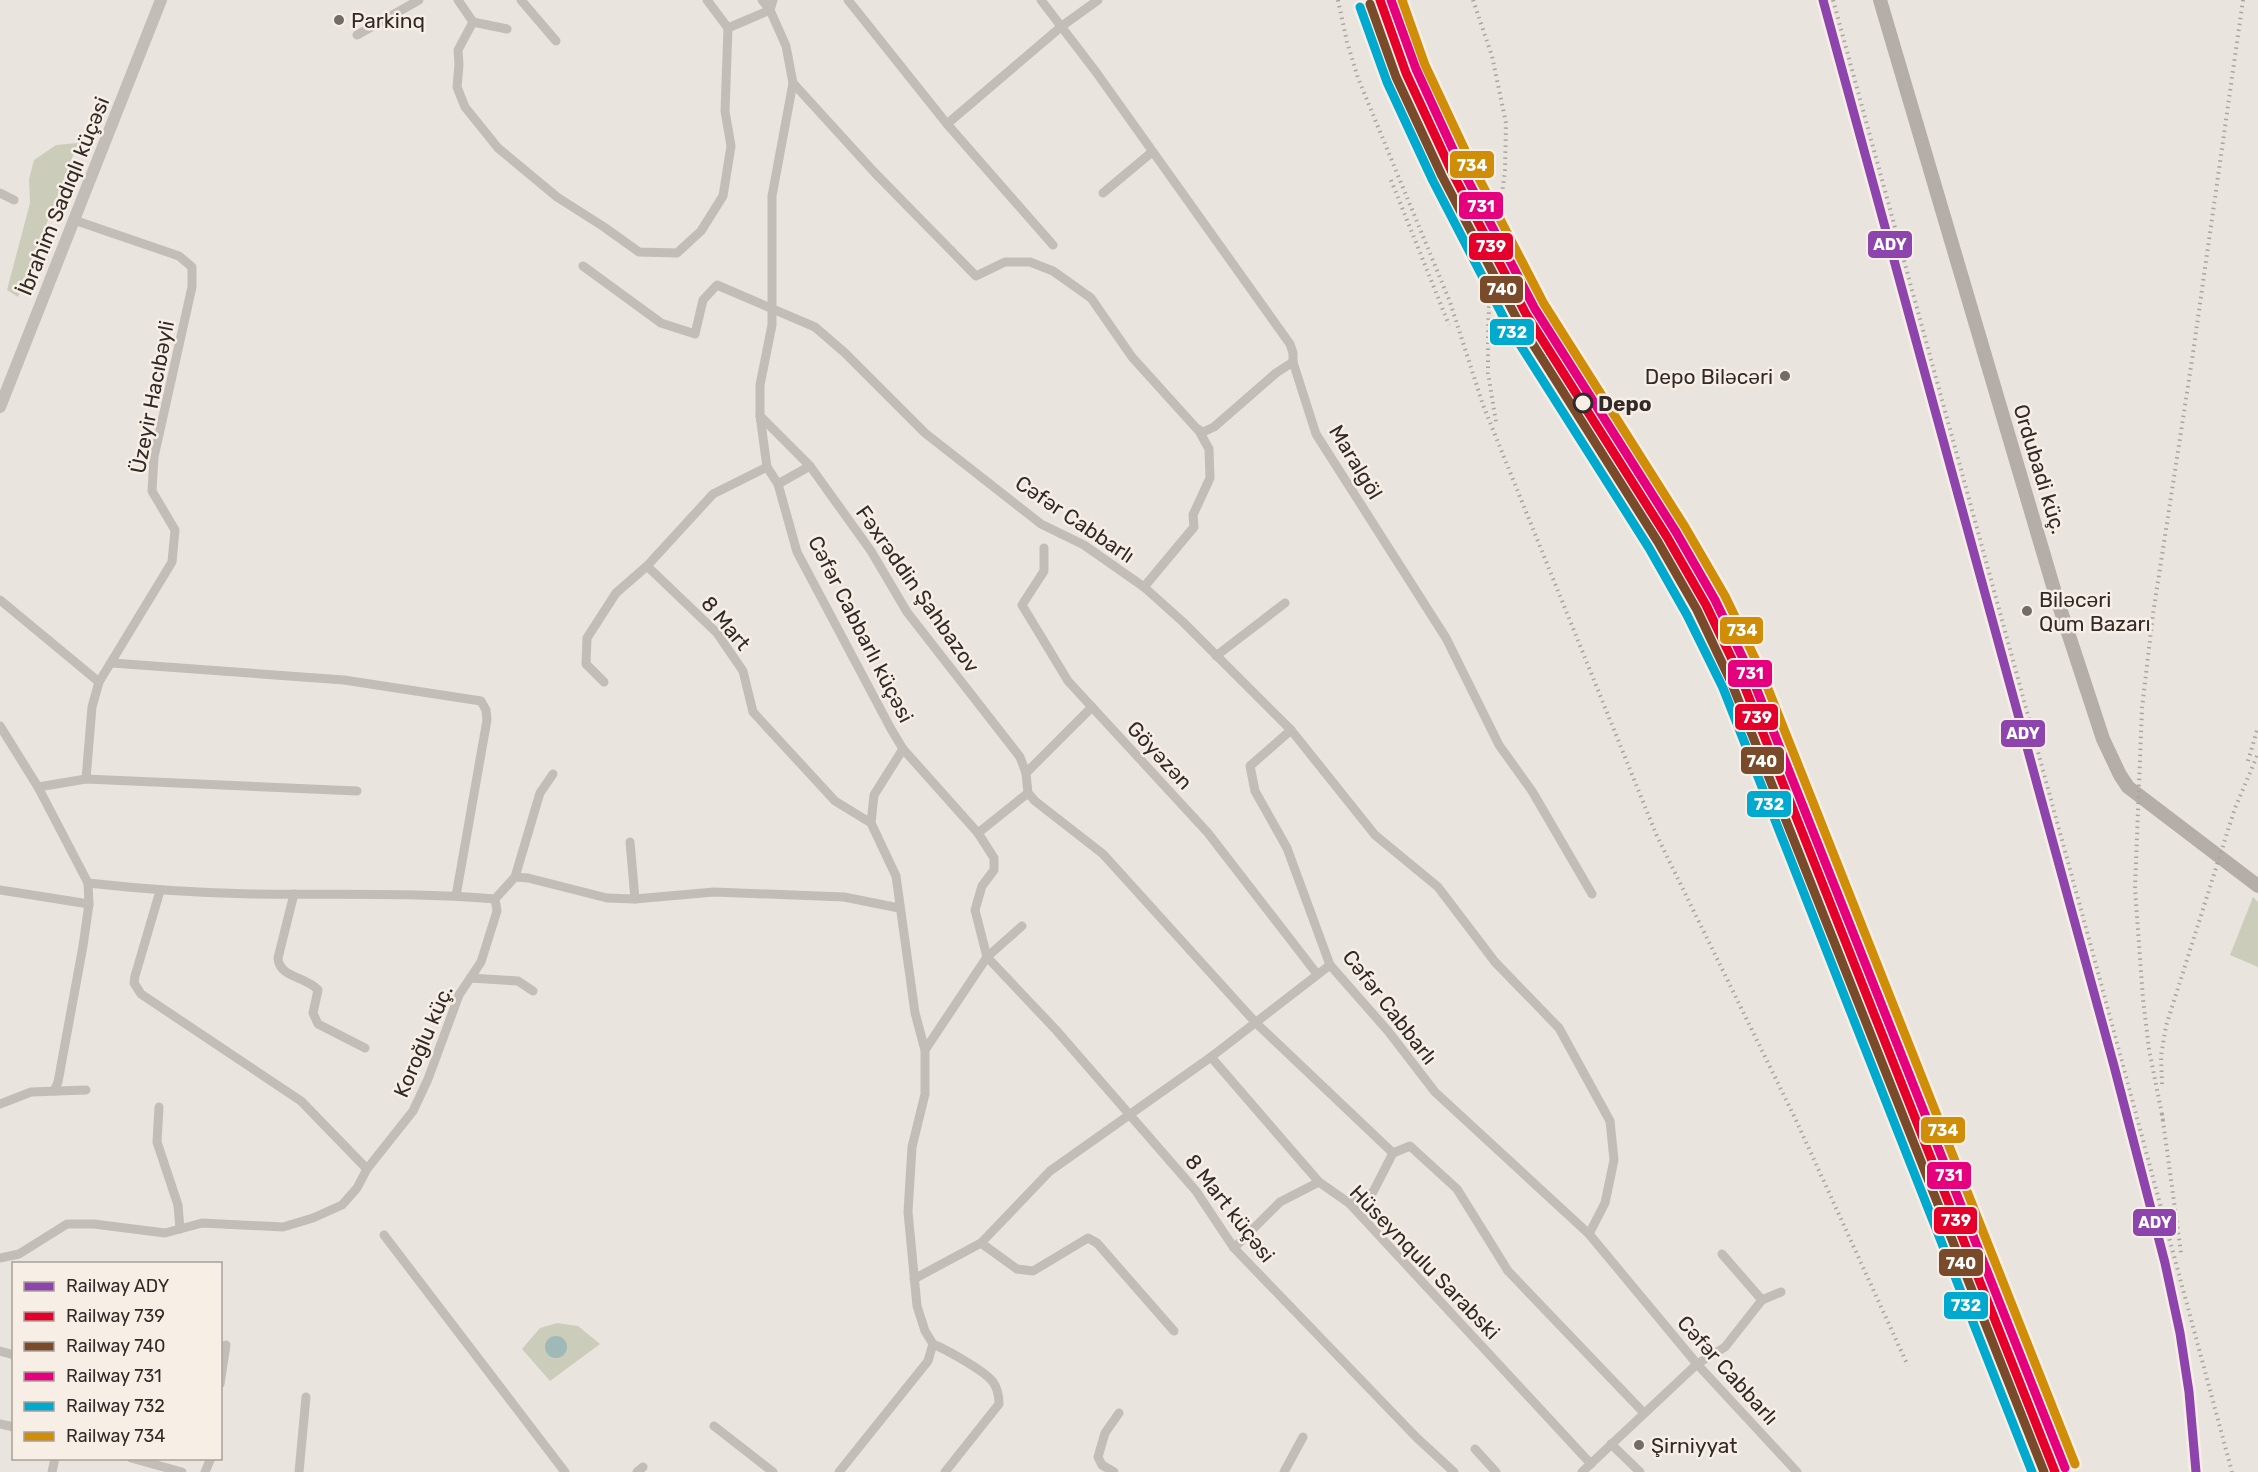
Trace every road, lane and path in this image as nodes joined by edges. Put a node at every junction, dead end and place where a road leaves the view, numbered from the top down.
1 (161, 0) edge
2 (419, 0) edge
3 (458, 0) edge
4 (521, 0) edge
5 (707, 0) edge
6 (762, 0) edge
7 (773, 0) edge
8 (848, 0) edge
9 (1041, 0) edge
10 (1098, 0) edge
11 (1880, 0) edge
12 (770, 10) junction
13 (473, 22) junction
14 (1062, 26) junction
15 (728, 28) junction
16 (507, 29) dead end
17 (357, 34) dead end
18 (556, 41) dead end
19 (793, 83) junction
20 (948, 124) junction
21 (1152, 152) junction
22 (0, 193) edge
23 (1103, 193) dead end
24 (14, 200) dead end
25 (74, 220) junction
26 (1053, 245) dead end
27 (583, 266) dead end
28 (772, 310) junction
29 (1293, 362) junction
30 (0, 407) edge
31 (760, 416) junction
32 (1197, 429) junction
33 (810, 466) junction
34 (767, 467) junction
35 (778, 484) junction
36 (1044, 548) dead end
37 (647, 566) junction
38 (1144, 587) junction
39 (0, 600) edge
40 (1285, 603) dead end
41 (1216, 656) junction
42 (112, 663) junction
43 (99, 682) junction
44 (604, 682) dead end
45 (1092, 707) junction
46 (1291, 730) junction
47 (2, 731) edge
48 (903, 749) junction
49 (1026, 773) junction
50 (553, 774) dead end
51 (86, 779) junction
52 (38, 787) junction
53 (357, 792) dead end
54 (1028, 793) junction
55 (870, 823) junction
56 (978, 833) junction
57 (630, 842) dead end
58 (515, 877) junction
59 (88, 883) junction
60 (2258, 886) edge
61 (0, 890) edge
62 (160, 891) junction
63 (294, 894) junction
64 (1592, 894) dead end
65 (456, 896) junction
66 (495, 899) junction
67 (635, 899) junction
68 (88, 904) junction
69 (899, 908) junction
70 (1022, 926) dead end
71 (987, 957) junction
72 (1330, 965) junction
73 (1317, 974) junction
74 (470, 978) junction
75 (533, 991) dead end
76 (1256, 1023) junction
77 (366, 1048) dead end
78 (926, 1050) junction
79 (1211, 1057) junction
80 (86, 1090) dead end
81 (54, 1091) junction
82 (0, 1104) edge
83 (159, 1107) dead end
84 (1130, 1113) junction
85 (1393, 1153) junction
86 (367, 1169) junction
87 (1320, 1182) junction
88 (1349, 1203) junction
89 (180, 1228) junction
90 (1589, 1234) junction
91 (384, 1235) dead end
92 (981, 1243) junction
93 (1234, 1248) junction
94 (1722, 1254) dead end
95 (0, 1258) edge
96 (914, 1279) junction
97 (1781, 1292) dead end
98 (1762, 1300) junction
99 (1174, 1331) dead end
100 (933, 1344) junction
101 (226, 1345) dead end
102 (1697, 1364) junction
103 (222, 1371) edge
104 (306, 1397) dead end
105 (1119, 1413) dead end
106 (1644, 1413) junction
107 (714, 1426) dead end
108 (1303, 1437) dead end
109 (1611, 1444) junction
110 (1475, 1449) dead end
111 (1591, 1464) junction
112 (146, 1467) edge
113 (182, 1472) edge
114 (298, 1472) edge
115 (565, 1472) edge
116 (773, 1472) edge
117 (839, 1472) edge
118 (945, 1472) edge
119 (1114, 1472) edge
120 (1284, 1472) edge
121 (1454, 1472) edge
122 (1496, 1472) edge
123 (1582, 1472) edge
124 (1640, 1472) edge
125 (1797, 1472) edge

1 - 25 street, İbrahim Sadıqlı küçəsi
2 - 17 street
3 - 13 street
4 - 18 street
5 - 15 street
6 - 12 street, Cəfər Cabbarlı küçəsi
7 - 12 street
8 - 20 street
9 - 14 street, Maralgöl
10 - 14 street
11 - 60 main road, Ordubadi küç.
12 - 15 street
12 - 19 street, Cəfər Cabbarlı küçəsi
13 - 15 street
13 - 16 street
14 - 20 street
14 - 21 street, Maralgöl
19 - 28 street, Cəfər Cabbarlı küçəsi
19 - 32 street
20 - 26 street
21 - 23 street
21 - 29 street, Maralgöl
22 - 24 street
25 - 30 street, İbrahim Sadıqlı küçəsi
25 - 42 street, Üzeyir Hacıbəyli
27 - 28 street, Cəfər Cabbarlı
28 - 31 street, Cəfər Cabbarlı küçəsi
28 - 38 street, Cəfər Cabbarlı
29 - 32 street
29 - 64 street, Maralgöl
31 - 33 street, Fəxrəddin Şahbazov
31 - 34 street, Cəfər Cabbarlı küçəsi
32 - 38 street
33 - 35 street
33 - 49 street, Fəxrəddin Şahbazov
34 - 35 street, Cəfər Cabbarlı küçəsi
34 - 37 street
35 - 48 street, Cəfər Cabbarlı küçəsi
36 - 45 street, Göyəzən
37 - 44 street
37 - 55 street, 8 Mart
38 - 41 street, Cəfər Cabbarlı
39 - 43 street
40 - 41 street
41 - 46 street, Cəfər Cabbarlı
42 - 43 street, Üzeyir Hacıbəyli
42 - 65 street
43 - 51 street, Üzeyir Hacıbəyli
45 - 49 street
45 - 73 street, Göyəzən
46 - 72 street, Cəfər Cabbarlı
46 - 90 street, Cəfər Cabbarlı
47 - 52 street
48 - 55 street
48 - 56 street
49 - 54 street, Fəxrəddin Şahbazov
50 - 58 street
51 - 52 street
51 - 53 street
52 - 59 street
54 - 56 street
54 - 76 street
55 - 69 street
56 - 71 street, 8 Mart küçəsi
57 - 67 street
58 - 66 street
58 - 67 street
59 - 62 street
59 - 68 street
61 - 68 street
62 - 63 street
62 - 86 street
63 - 65 street
63 - 77 street
65 - 66 street
66 - 74 street, Koroğlu küç.
67 - 69 street
68 - 81 street
69 - 78 street
70 - 71 street
71 - 78 street
71 - 84 street, 8 Mart küçəsi
72 - 73 street
72 - 90 street, Cəfər Cabbarlı
73 - 76 street
74 - 75 street
74 - 86 street, Koroğlu küç.
76 - 79 street
76 - 85 street
78 - 96 street
79 - 84 street
79 - 87 street, Hüseynqulu Sarabski
80 - 81 street
81 - 82 street
83 - 89 street
84 - 92 street
84 - 93 street, 8 Mart küçəsi
85 - 88 street
85 - 106 street
86 - 89 street, Koroğlu küç.
87 - 88 street, Hüseynqulu Sarabski
87 - 93 street
88 - 111 street, Hüseynqulu Sarabski
89 - 95 street, Koroğlu küç.
90 - 102 street, Cəfər Cabbarlı
91 - 115 street
92 - 96 street
92 - 99 street
93 - 121 street, 8 Mart küçəsi
94 - 98 street
96 - 100 street
97 - 98 street
98 - 102 street
100 - 117 street
100 - 118 street
101 - 103 street
102 - 106 street
102 - 125 street, Cəfər Cabbarlı
104 - 114 street
105 - 119 street
106 - 109 street
107 - 116 street
108 - 120 street
109 - 111 street
109 - 124 street
110 - 122 street
111 - 123 street
112 - 113 street

